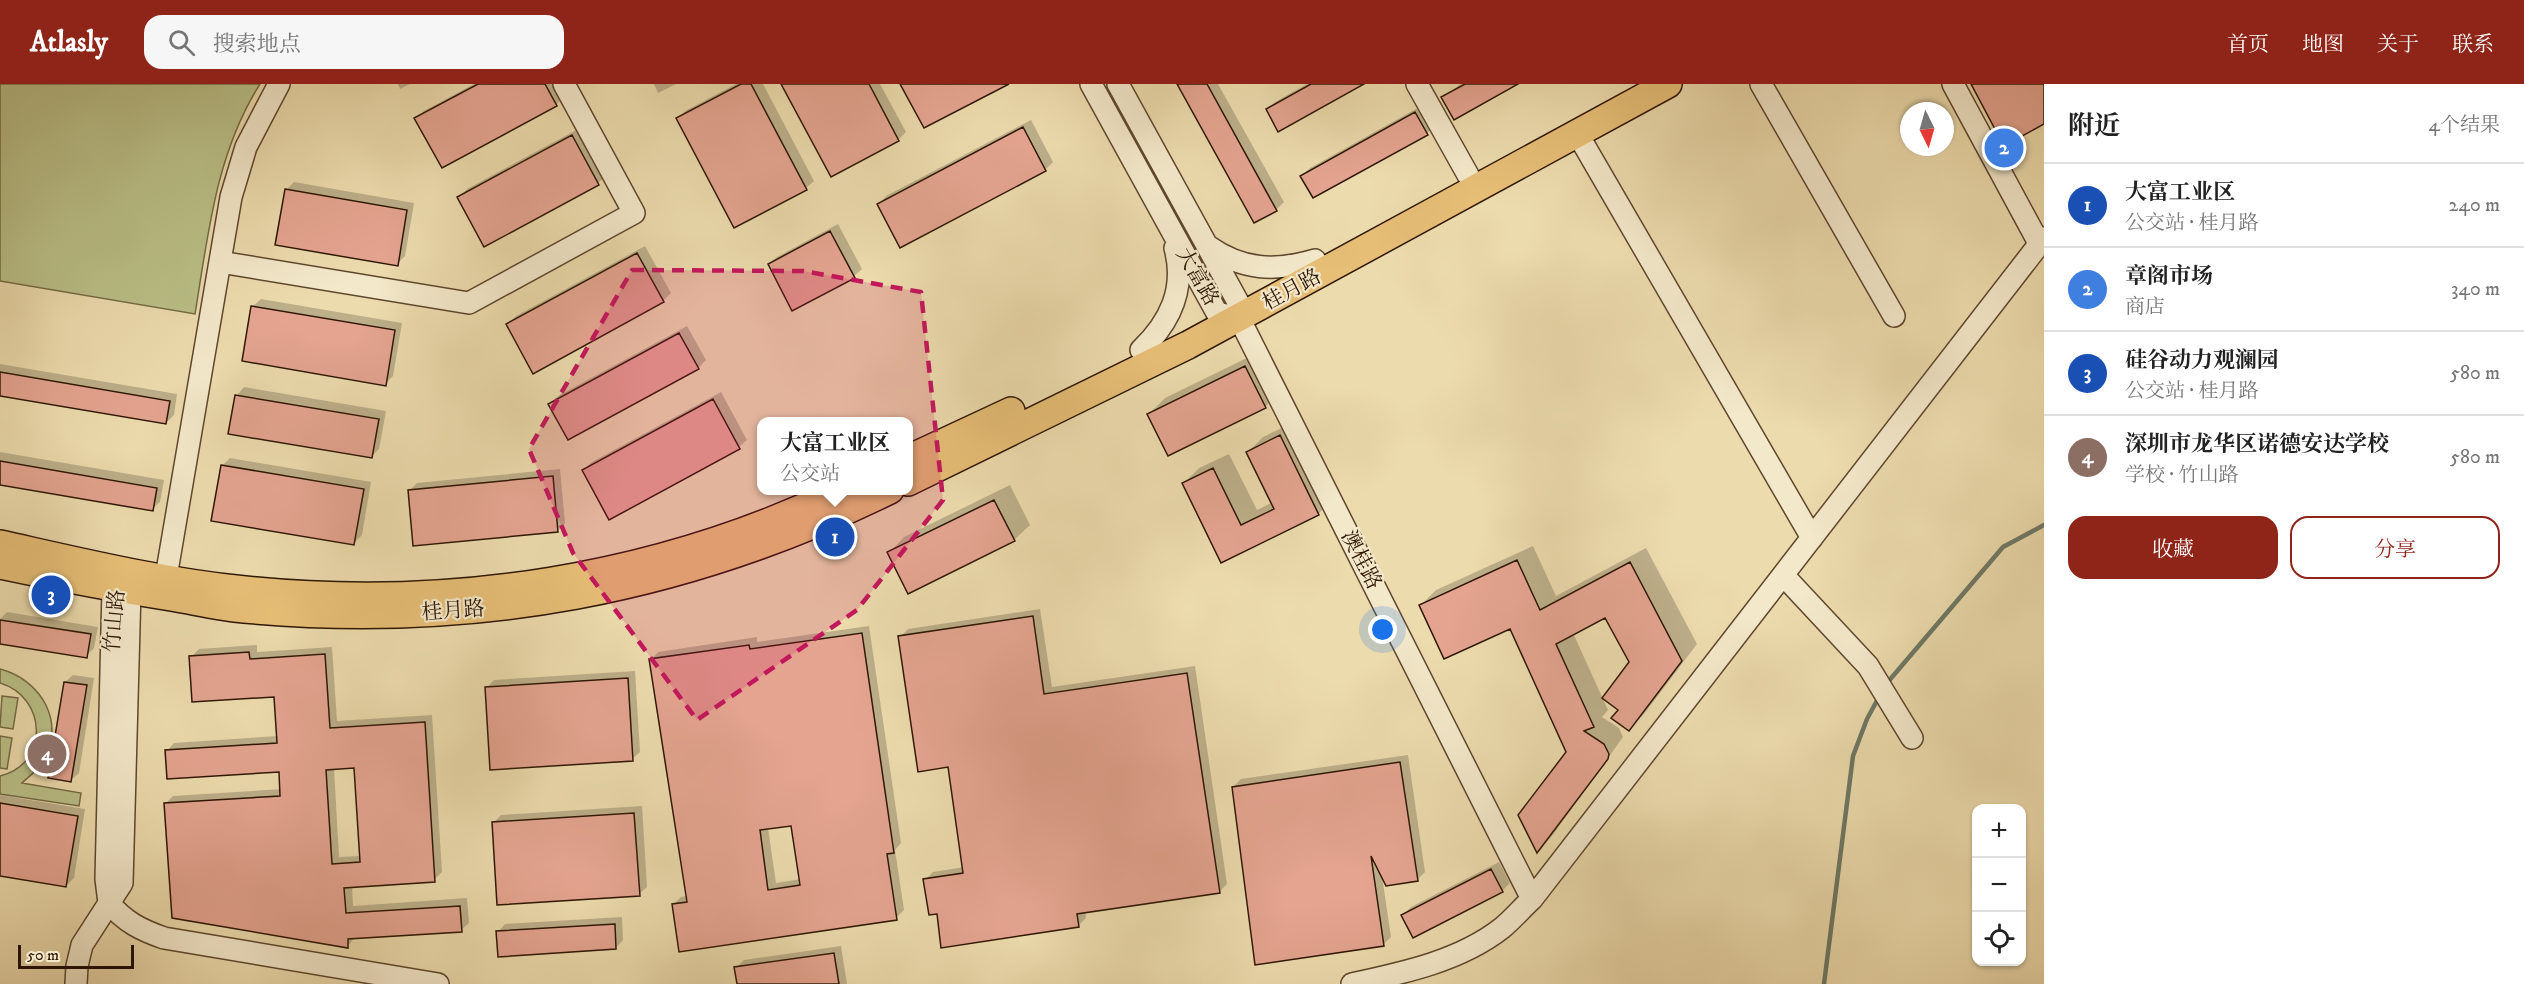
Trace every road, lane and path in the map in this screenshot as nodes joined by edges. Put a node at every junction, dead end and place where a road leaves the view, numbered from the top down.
1 (279, 84) edge
2 (564, 84) edge
3 (1090, 84) edge
4 (1118, 84) edge
5 (1417, 84) edge
6 (1634, 84) edge
7 (1668, 84) edge
8 (1761, 84) edge
9 (1953, 84) edge
10 (1577, 134) junction
11 (1468, 175) junction
12 (1170, 180) junction
13 (1149, 191) junction
14 (1171, 230) junction
15 (2042, 241) edge
16 (1206, 244) junction
17 (1315, 260) junction
18 (220, 262) junction
19 (1231, 311) junction
20 (1894, 316) dead end
21 (1141, 350) junction
22 (913, 457) edge
23 (913, 480) edge
24 (831, 495) edge
25 (879, 495) edge
26 (1812, 538) junction
27 (0, 544) edge
28 (0, 565) edge
29 (1783, 575) junction
30 (166, 577) junction
31 (122, 583) junction
32 (1912, 738) dead end
33 (1532, 899) junction
34 (109, 903) junction
35 (1390, 980) edge
36 (76, 984) edge
37 (438, 984) edge
38 (1352, 984) edge

1 - 18 street
2 - 18 street
3 - 13 street, 大富路
4 - 12 street, 大富路
5 - 11 street
6 - 11 main road, 桂月路
7 - 10 main road, 桂月路
8 - 20 street
9 - 15 street
10 - 19 main road, 桂月路
10 - 26 street
11 - 17 main road, 桂月路
12 - 13 street
12 - 16 street, 大富路
13 - 14 street, 大富路
14 - 19 street, 大富路
14 - 21 street
15 - 26 street
16 - 17 street
16 - 19 street, 大富路
17 - 19 main road, 桂月路
18 - 30 street
19 - 21 main road, 桂月路
19 - 23 main road, 桂月路
19 - 33 street, 澳桂路
21 - 22 main road, 桂月路
24 - 30 main road, 桂月路
25 - 31 main road, 桂月路
26 - 29 street
27 - 31 main road, 桂月路
28 - 31 main road, 桂月路
29 - 32 street
29 - 33 street
30 - 31 main road, 桂月路
31 - 34 street, 竹山路
33 - 35 street
34 - 36 street
34 - 37 street
35 - 38 street

